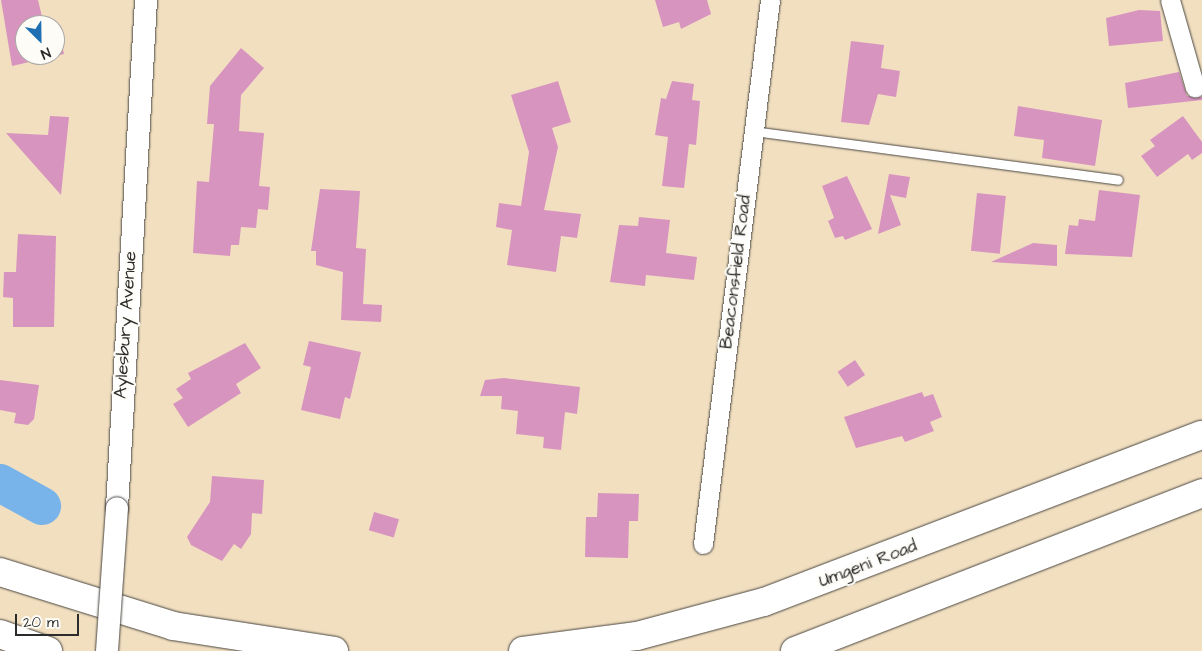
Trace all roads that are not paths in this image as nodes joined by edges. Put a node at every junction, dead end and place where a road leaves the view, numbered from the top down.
1 (146, 0) edge
2 (770, 0) edge
3 (1170, 0) edge
4 (1195, 88) dead end
5 (752, 131) junction
6 (1118, 180) dead end
7 (1202, 435) edge
8 (1202, 493) edge
9 (703, 544) dead end
10 (0, 572) edge
11 (0, 634) edge
12 (48, 651) edge
13 (107, 651) edge
14 (334, 651) edge
15 (523, 651) edge
16 (795, 651) edge

1 - 13 street, Aylesbury Avenue, bridge
2 - 5 street, Beaconsfield Road
3 - 4 street
5 - 6 lane
5 - 9 street, Beaconsfield Road
7 - 15 highway, Umgeni Road
8 - 16 highway
10 - 14 highway
11 - 12 highway

